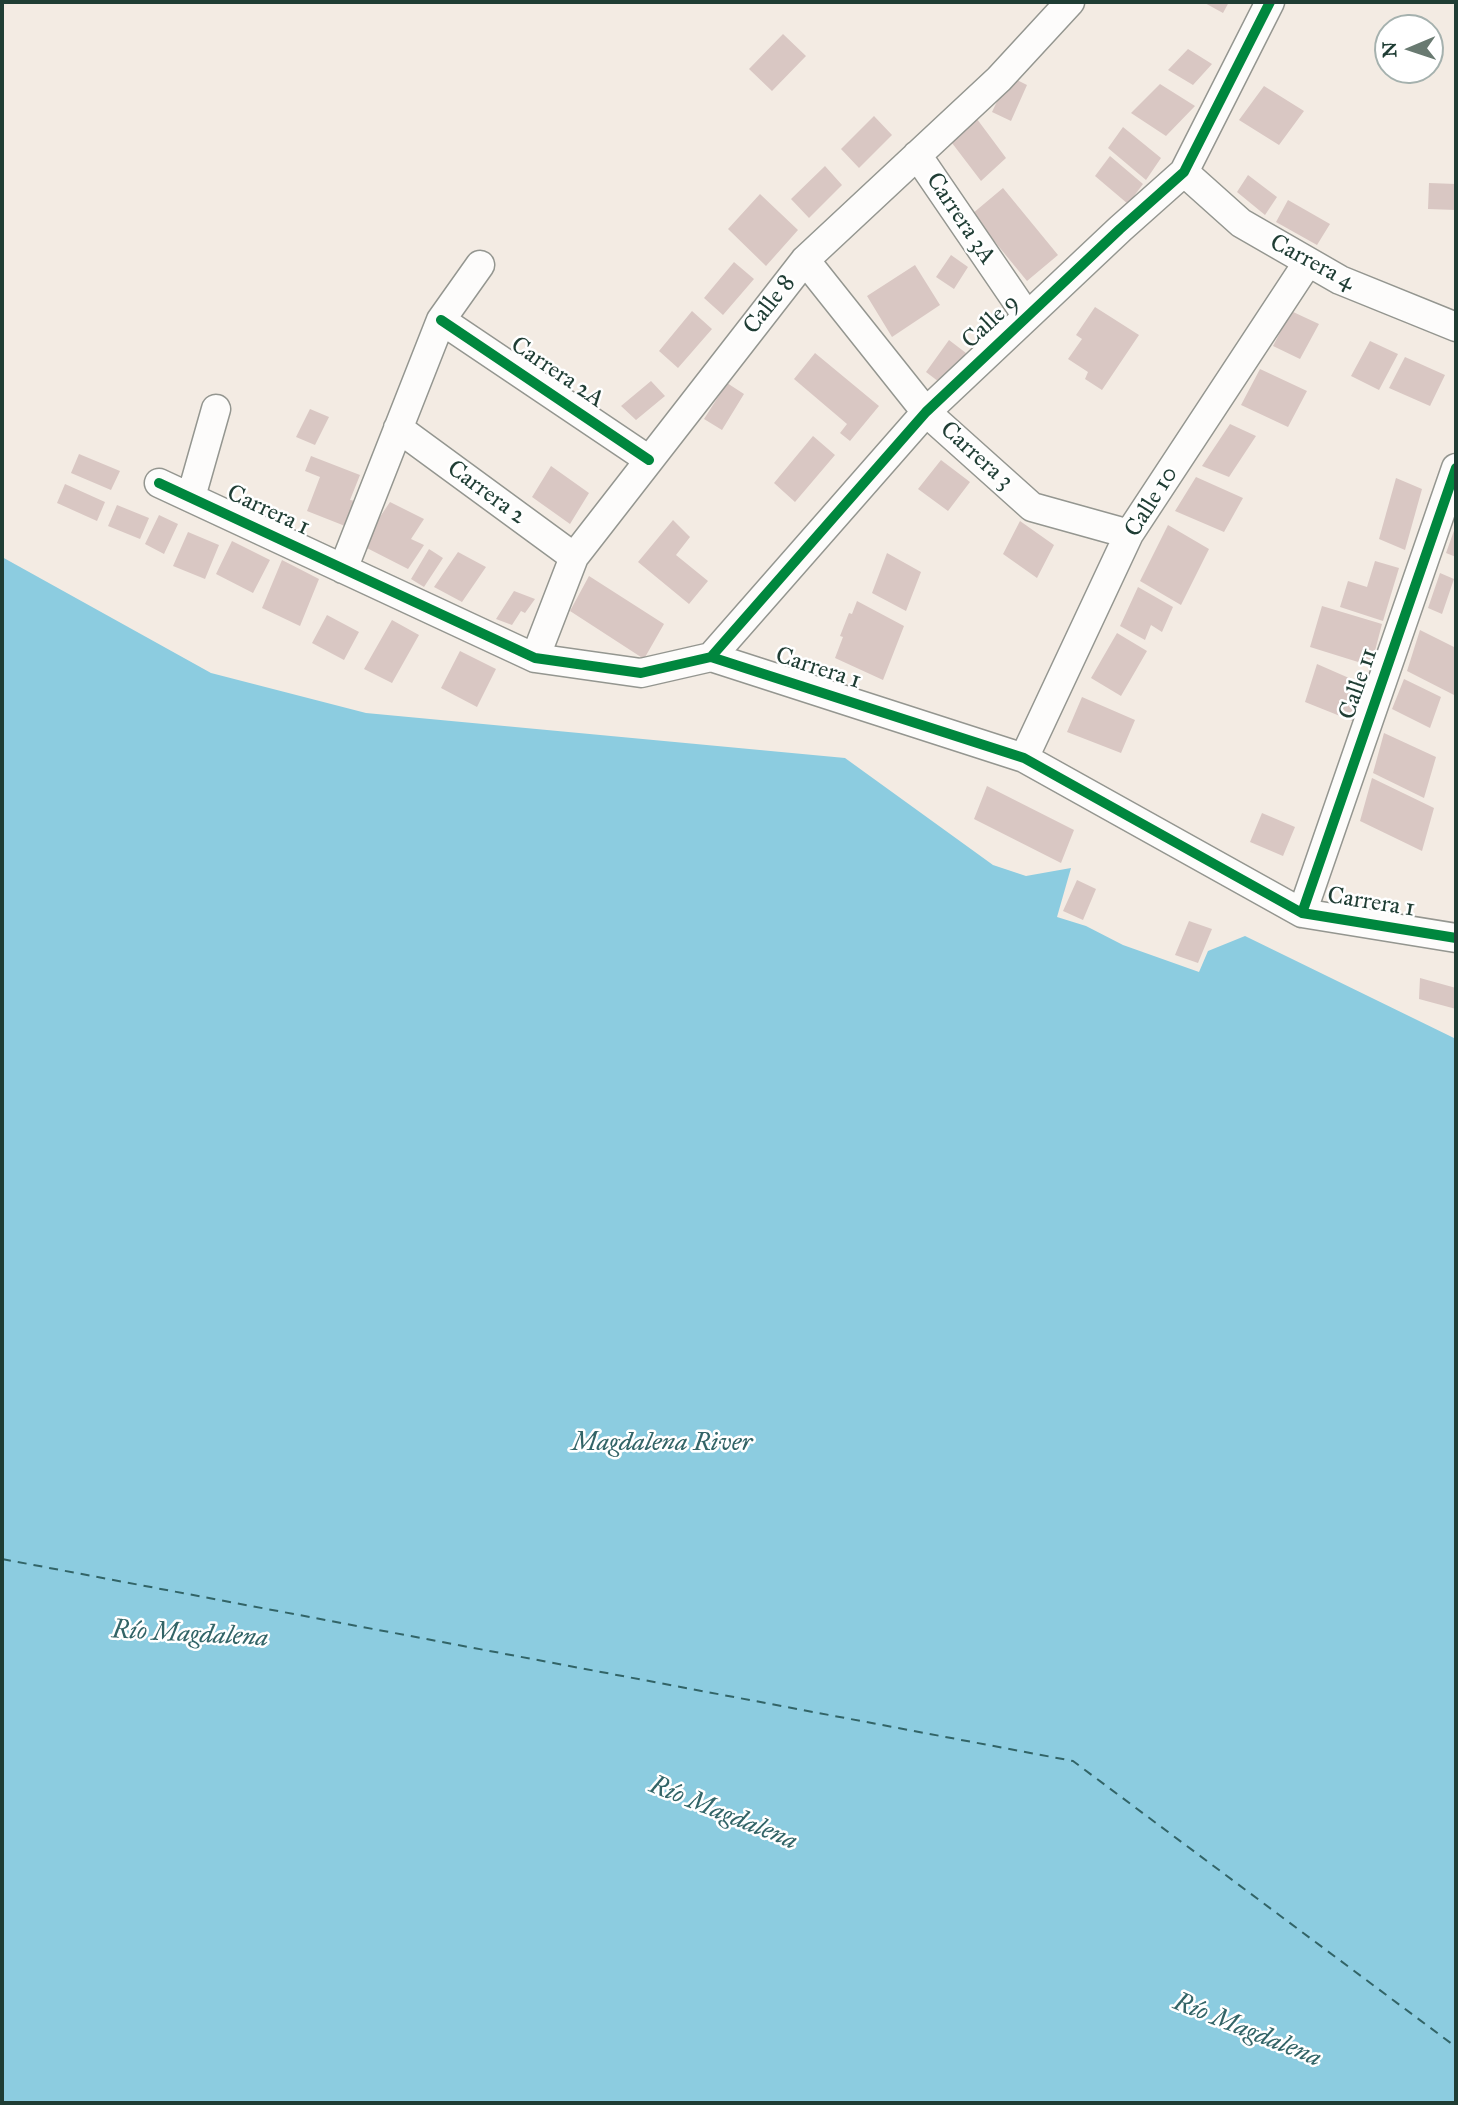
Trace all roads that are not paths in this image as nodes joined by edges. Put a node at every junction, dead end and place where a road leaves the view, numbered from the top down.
1 (1070, 2) edge
2 (1270, 2) edge
3 (917, 155) junction
4 (1184, 172) junction
5 (805, 260) junction
6 (1308, 262) junction
7 (480, 265) dead end
8 (1027, 317) junction
9 (441, 320) junction
10 (1456, 327) edge
11 (216, 409) dead end
12 (926, 412) junction
13 (398, 428) junction
14 (649, 460) junction
15 (1456, 468) edge
16 (159, 483) dead end
17 (191, 497) junction
18 (1129, 534) junction
19 (574, 557) junction
20 (343, 569) junction
21 (711, 657) junction
22 (534, 658) junction
23 (1024, 758) junction
24 (1302, 913) junction
25 (1456, 938) edge

1 - 3 street, Calle 8
2 - 4 street, Calle 9
3 - 5 street, Calle 8
3 - 8 street, Carrera 3A
4 - 6 street, Carrera 4
4 - 8 street, Calle 9
5 - 12 street, Carrera 3
5 - 14 street, Calle 8
6 - 10 street, Carrera 4
6 - 18 street, Calle 10
7 - 9 street
8 - 12 street, Calle 9
9 - 13 street
9 - 14 street, Carrera 2A
11 - 17 street
12 - 18 street, Carrera 3
12 - 21 street, Calle 9
13 - 19 street, Carrera 2
13 - 20 street
14 - 19 street, Calle 8
15 - 24 street, Calle 11
16 - 17 street, Carrera 1
17 - 20 street, Carrera 1
18 - 23 street, Calle 10
19 - 22 street, Calle 8
20 - 22 street, Carrera 1
21 - 22 street, Carrera 1
21 - 23 street, Carrera 1
23 - 24 street, Carrera 1
24 - 25 street, Carrera 1

